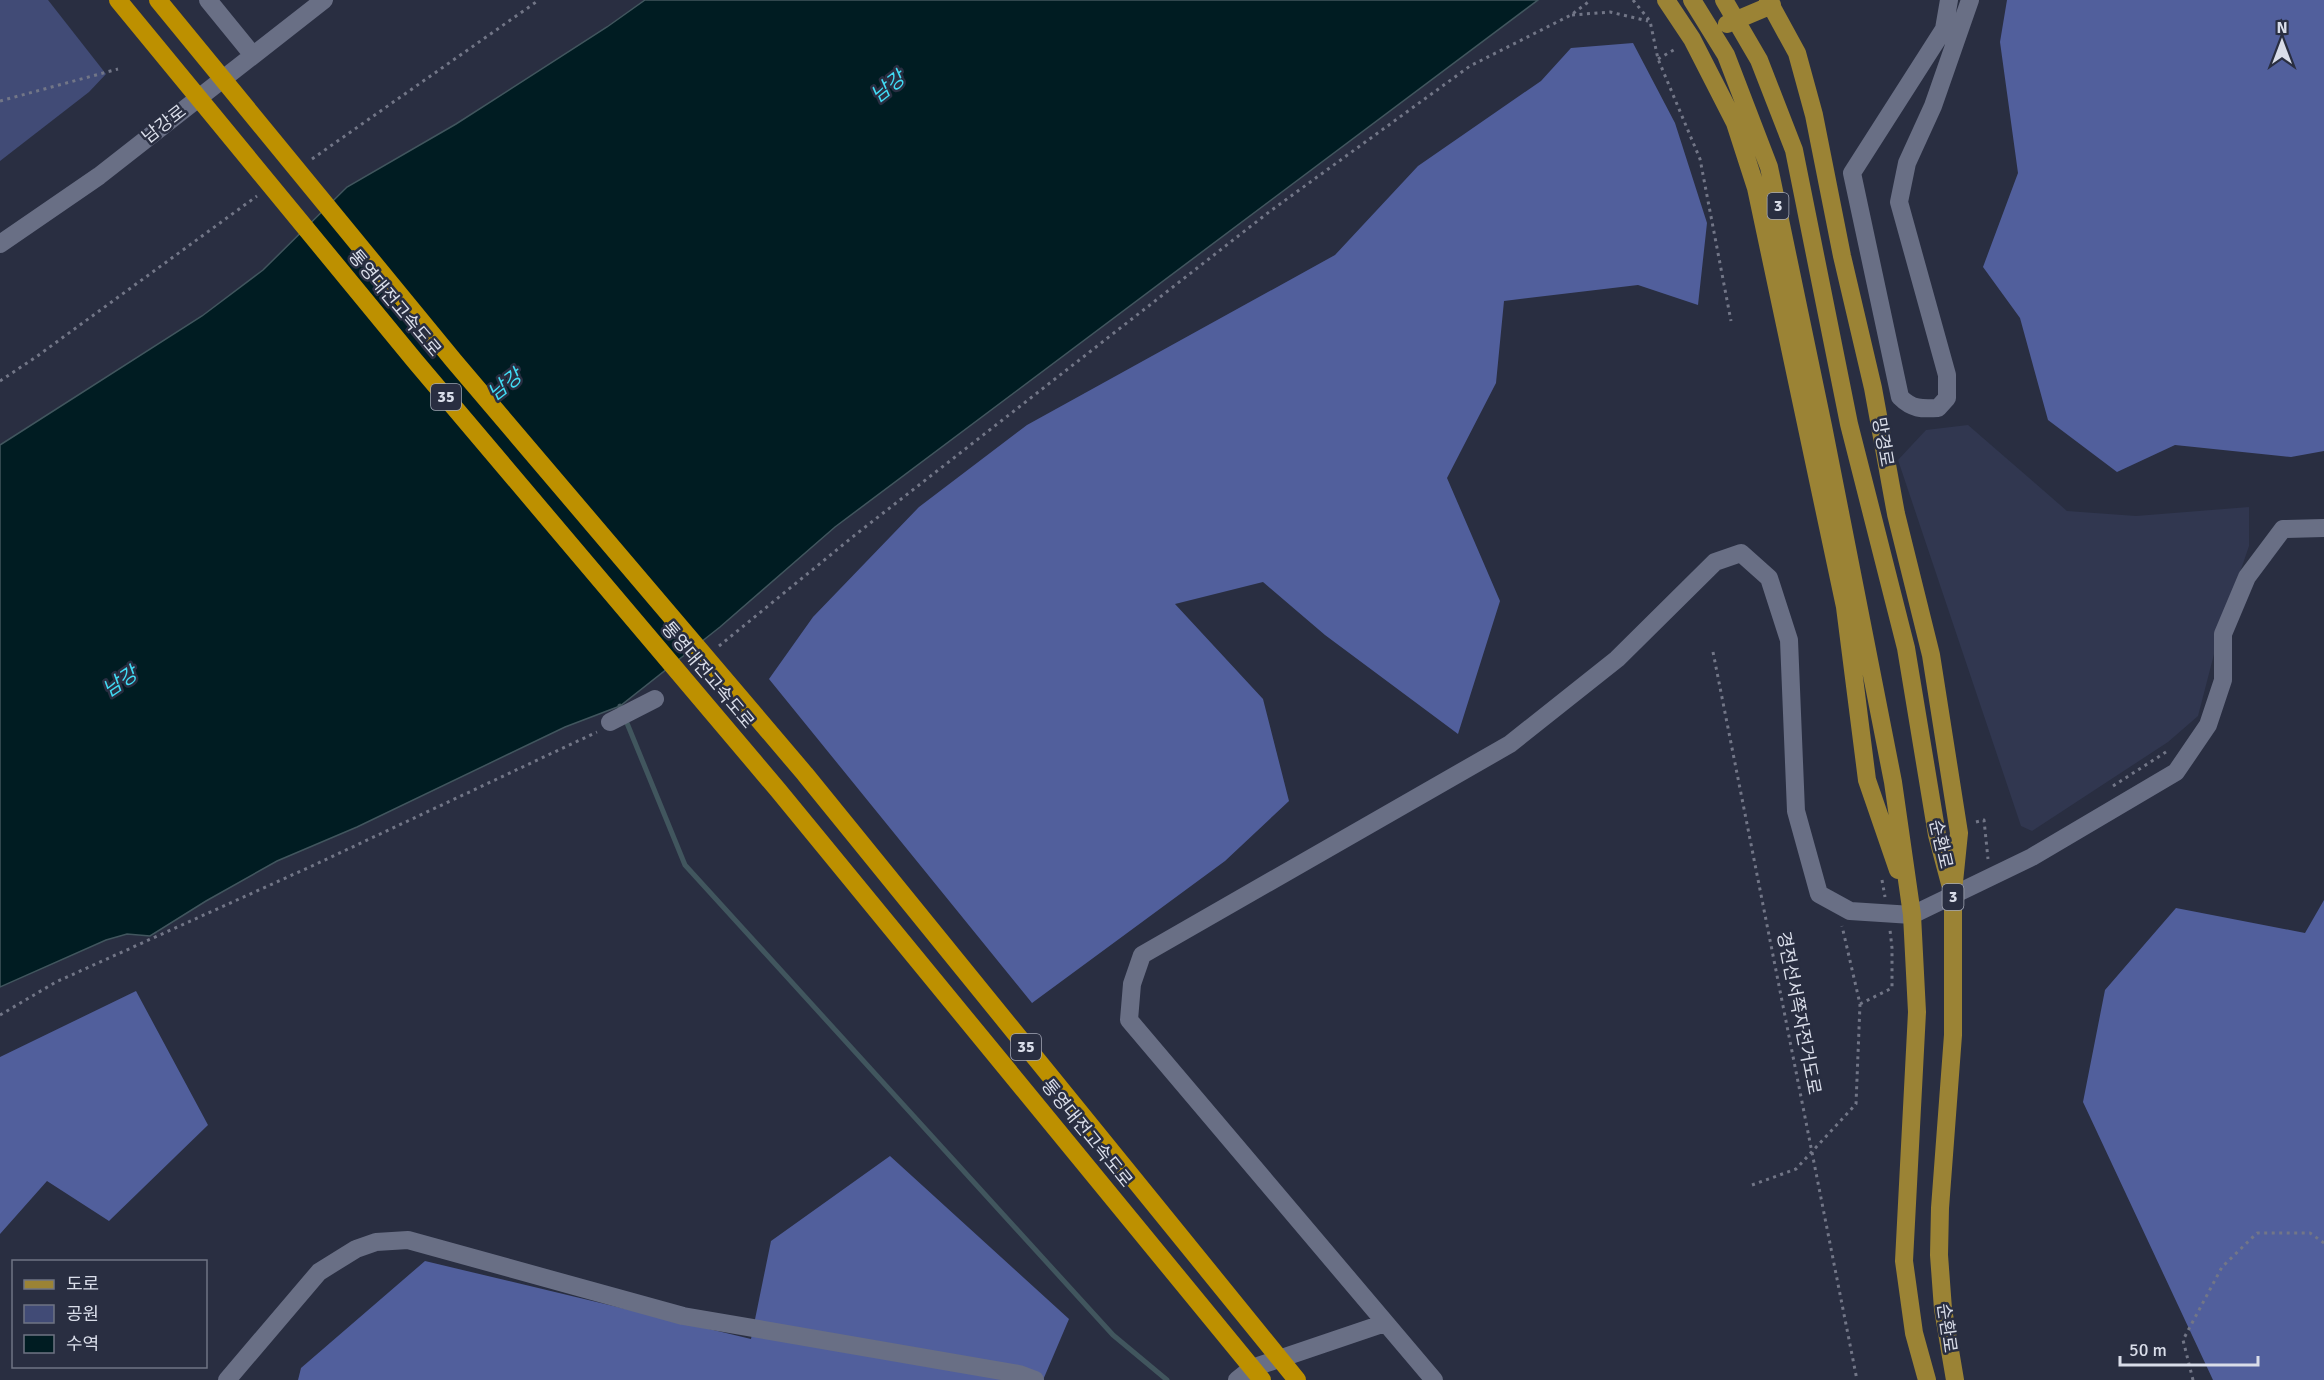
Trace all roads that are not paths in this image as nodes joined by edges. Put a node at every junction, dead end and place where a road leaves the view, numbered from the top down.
1 (118, 0) edge
2 (158, 0) edge
3 (208, 0) edge
4 (324, 0) edge
5 (1666, 0) edge
6 (1692, 0) edge
7 (1724, 0) edge
8 (1949, 0) edge
9 (1970, 0) edge
10 (1773, 2) edge
11 (1692, 39) junction
12 (252, 54) junction
13 (0, 244) edge
14 (2324, 528) edge
15 (655, 699) dead end
16 (610, 722) road end
17 (1953, 895) junction
18 (1912, 915) junction
19 (1384, 1323) junction
20 (1257, 1374) edge
21 (227, 1380) edge
22 (1035, 1380) edge
23 (1237, 1380) edge
24 (1297, 1380) edge
25 (1434, 1380) edge
26 (1927, 1380) edge
27 (1955, 1380) edge

1 - 20 highway, 통영대전고속도로 / 35
2 - 24 highway, 통영대전고속도로 / 35
3 - 12 street
4 - 12 street, 남강로
5 - 11 main road
6 - 18 main road, 순환로 / 3
7 - 17 main road, 순환로 / 3
8 - 9 street
10 - 11 main road
10 - 17 main road, 망경로
11 - 18 main road
12 - 13 street, 남강로
14 - 17 street
15 - 16 street
17 - 18 street
17 - 27 main road, 순환로 / 3
18 - 19 street
18 - 26 main road, 순환로 / 3
19 - 20 street
19 - 25 street
20 - 23 street
21 - 22 street

